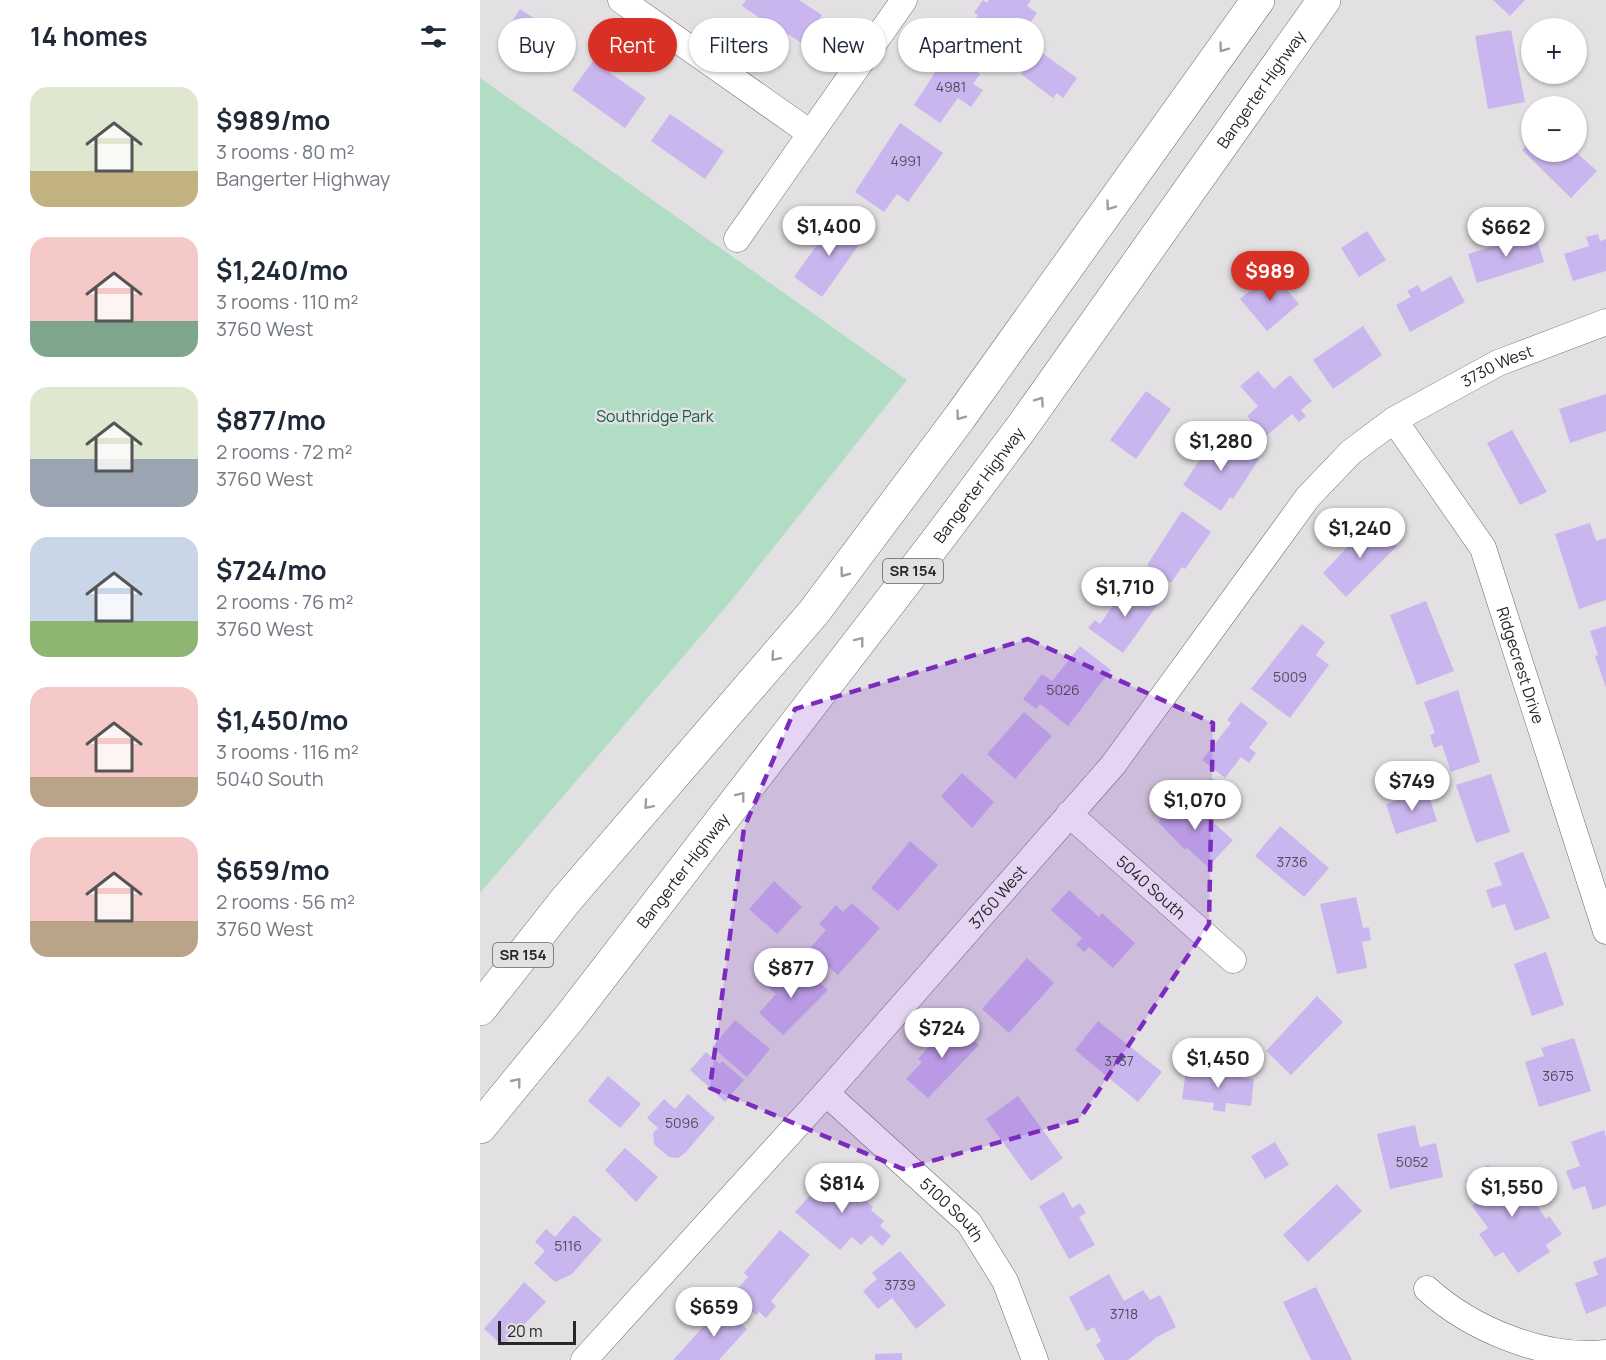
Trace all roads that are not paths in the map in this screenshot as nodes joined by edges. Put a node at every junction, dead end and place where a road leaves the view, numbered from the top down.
1 (621, 0) edge
2 (904, 0) edge
3 (1257, 0) edge
4 (1324, 0) edge
5 (810, 133) junction
6 (737, 239) dead end
7 (1606, 322) edge
8 (1394, 420) junction
9 (1069, 814) junction
10 (566, 900) junction
11 (1606, 931) edge
12 (1233, 960) dead end
13 (480, 979) edge
14 (480, 1009) edge
15 (826, 1093) junction
16 (480, 1127) edge
17 (1427, 1289) dead end
18 (1606, 1353) edge
19 (584, 1360) edge
20 (1035, 1360) edge

1 - 5 street
2 - 5 street
3 -> 10 highway, SR 154
16 -> 4 highway, Bangerter Highway / SR 154
5 - 6 street
7 - 8 street, 3730 West
8 - 9 street, 3760 West
8 - 11 street, Ridgecrest Drive
9 - 12 street, 5040 South
9 - 15 street, 3760 West
10 - 13 highway
10 - 14 highway, SR 154
15 - 19 street, 3760 West
15 - 20 street, 5100 South
17 - 18 street

